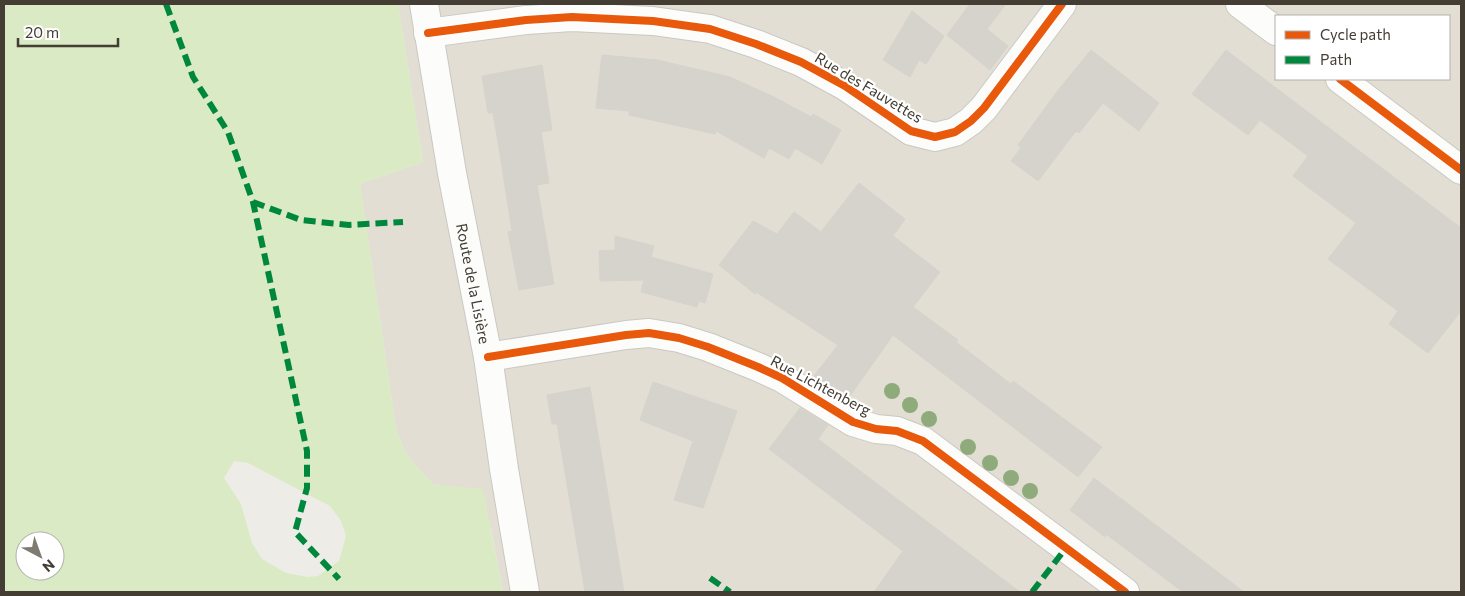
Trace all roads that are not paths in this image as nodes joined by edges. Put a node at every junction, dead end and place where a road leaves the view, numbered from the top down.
1 (424, 4) edge
2 (1062, 4) edge
3 (1240, 4) edge
4 (1275, 30) edge
5 (428, 33) junction
6 (1341, 80) edge
7 (1461, 170) edge
8 (488, 357) junction
9 (525, 592) edge
10 (1125, 592) edge

1 - 5 street, Route de la Lisière
2 - 5 street, Rue des Fauvettes
3 - 4 street
5 - 8 street, Route de la Lisière
6 - 7 street
8 - 9 street, Route de la Lisière
8 - 10 street, Rue Lichtenberg

